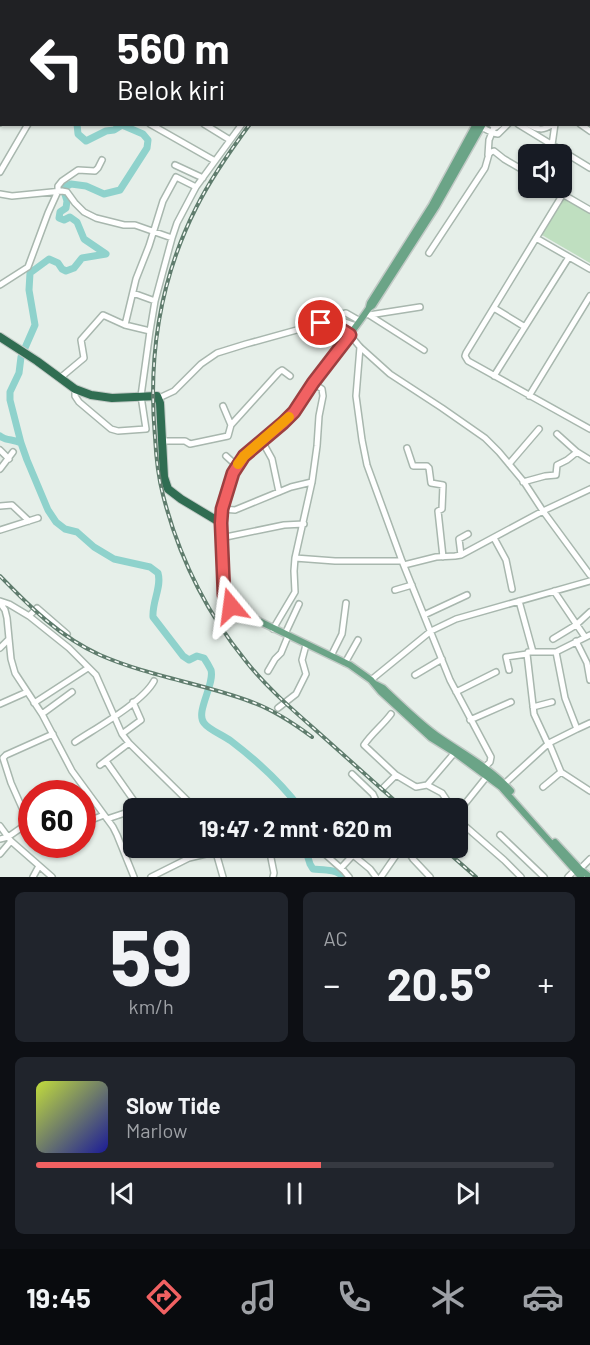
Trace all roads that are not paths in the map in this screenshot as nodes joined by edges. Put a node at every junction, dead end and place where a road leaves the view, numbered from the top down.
1 (27, 126) edge
2 (207, 126) edge
3 (240, 126) edge
4 (478, 126) edge
5 (506, 126) edge
6 (521, 126) edge
7 (532, 126) edge
8 (551, 126) edge
9 (554, 126) edge
10 (158, 127) edge
11 (494, 127) edge
12 (188, 136) dead end
13 (230, 140) junction
14 (183, 144) junction
15 (550, 144) edge
16 (552, 144) edge
17 (488, 155) junction
18 (572, 157) edge
19 (102, 160) dead end
20 (215, 161) junction
21 (175, 165) dead end
22 (518, 167) edge
23 (590, 168) edge
24 (0, 172) edge
25 (169, 173) dead end
26 (176, 177) junction
27 (203, 178) junction
28 (196, 187) junction
29 (62, 191) junction
30 (0, 194) edge
31 (561, 198) edge
32 (570, 198) edge
33 (590, 210) edge
34 (153, 232) junction
35 (172, 238) junction
36 (536, 238) junction
37 (429, 253) dead end
38 (569, 257) junction
39 (590, 269) edge
40 (0, 285) edge
41 (133, 292) junction
42 (590, 296) edge
43 (155, 302) junction
44 (420, 307) dead end
45 (494, 308) junction
46 (368, 312) junction
47 (324, 323) junction
48 (358, 323) junction
49 (125, 325) junction
50 (525, 327) junction
51 (150, 331) junction
52 (350, 335) junction
53 (0, 337) edge
54 (360, 347) junction
55 (424, 350) dead end
56 (290, 376) dead end
57 (494, 376) junction
58 (60, 378) junction
59 (313, 383) junction
60 (75, 389) junction
61 (141, 396) junction
62 (529, 396) junction
63 (159, 398) junction
64 (223, 406) dead end
65 (231, 425) junction
66 (539, 429) dead end
67 (590, 429) edge
68 (557, 434) dead end
69 (162, 441) junction
70 (262, 441) junction
71 (407, 448) dead end
72 (0, 450) edge
73 (13, 452) dead end
74 (577, 452) junction
75 (226, 456) dead end
76 (9, 459) junction
77 (590, 460) edge
78 (509, 464) junction
79 (237, 466) junction
80 (0, 470) edge
81 (312, 482) junction
82 (524, 482) junction
83 (590, 489) edge
84 (279, 492) junction
85 (0, 506) edge
86 (222, 509) junction
87 (543, 511) junction
88 (38, 518) dead end
89 (29, 521) junction
90 (221, 523) junction
91 (304, 524) junction
92 (0, 530) edge
93 (468, 534) dead end
94 (221, 538) junction
95 (494, 538) junction
96 (461, 555) junction
97 (443, 556) junction
98 (295, 558) junction
99 (403, 563) junction
100 (590, 575) edge
101 (590, 581) edge
102 (412, 585) junction
103 (512, 589) dead end
104 (395, 590) dead end
105 (554, 591) junction
106 (467, 595) dead end
107 (519, 601) junction
108 (0, 602) edge
109 (346, 603) dead end
110 (299, 604) dead end
111 (590, 612) edge
112 (424, 615) junction
113 (29, 616) junction
114 (576, 625) junction
115 (273, 629) junction
116 (431, 631) junction
117 (67, 634) dead end
118 (286, 635) junction
119 (587, 636) edge
120 (553, 639) dead end
121 (8, 640) junction
122 (358, 640) dead end
123 (576, 641) junction
124 (306, 645) junction
125 (0, 648) edge
126 (556, 652) junction
127 (530, 653) junction
128 (331, 656) junction
129 (442, 659) junction
130 (345, 663) junction
131 (88, 668) junction
132 (509, 670) dead end
133 (268, 671) dead end
134 (496, 672) dead end
135 (415, 675) dead end
136 (590, 680) edge
137 (154, 681) dead end
138 (373, 682) junction
139 (27, 692) junction
140 (72, 692) dead end
141 (456, 693) junction
142 (133, 702) junction
143 (511, 702) dead end
144 (552, 702) dead end
145 (34, 703) junction
146 (0, 704) edge
147 (533, 707) junction
148 (278, 708) dead end
149 (42, 714) junction
150 (391, 714) dead end
151 (114, 716) junction
152 (470, 720) junction
153 (590, 723) edge
154 (577, 729) junction
155 (53, 734) junction
156 (122, 734) junction
157 (75, 742) dead end
158 (129, 743) junction
159 (548, 744) junction
160 (456, 751) junction
161 (482, 770) junction
162 (561, 772) junction
163 (352, 774) dead end
164 (489, 774) junction
165 (396, 775) junction
166 (427, 785) junction
167 (503, 785) junction
168 (543, 787) dead end
169 (383, 788) dead end
170 (590, 791) edge
171 (131, 798) edge
172 (185, 798) edge
173 (375, 798) edge
174 (445, 798) edge
175 (18, 799) edge
176 (468, 800) edge
177 (123, 813) edge
178 (106, 817) junction
179 (96, 819) edge
180 (0, 825) edge
181 (468, 831) edge
182 (18, 832) edge
183 (500, 835) dead end
184 (0, 839) edge
185 (9, 839) junction
186 (0, 854) edge
187 (189, 858) edge
188 (218, 858) edge
189 (271, 858) edge
190 (330, 858) edge
191 (350, 858) edge
192 (357, 858) edge
193 (394, 858) edge
194 (412, 858) edge
195 (590, 859) edge
196 (39, 866) junction
197 (341, 868) junction
198 (577, 870) junction
199 (33, 877) edge
200 (52, 877) edge
201 (134, 877) edge
202 (151, 877) edge
203 (223, 877) edge
204 (273, 877) edge
205 (349, 877) edge
206 (376, 877) edge
207 (381, 877) edge
208 (430, 877) edge
209 (521, 877) edge
210 (544, 877) edge
211 (568, 877) edge
212 (580, 877) edge
213 (590, 877) edge

1 - 24 street
2 - 13 street
3 - 13 street
4 - 46 main road
5 - 11 street
6 - 15 street
7 - 8 street
9 - 16 street
10 - 14 street
11 - 17 street
12 - 14 street
13 - 20 street
14 - 20 street
17 - 22 street
17 - 37 street
18 - 23 street
19 - 29 street
20 - 27 street
21 - 27 street
25 - 26 street
26 - 28 street
26 - 34 street
27 - 28 street
28 - 35 street
29 - 30 street
29 - 34 street
29 - 40 street
31 - 36 street
32 - 33 street
34 - 35 street
34 - 41 street
35 - 43 street
36 - 38 street
36 - 45 street
38 - 39 street
38 - 50 street
41 - 43 street
41 - 49 street
42 - 62 street
43 - 51 street
44 - 46 street
45 - 50 street
45 - 57 street
46 - 48 main road
46 - 55 street
47 - 48 street
47 - 52 street
47 - 63 street
48 - 52 main road
49 - 51 street
49 - 58 street
50 - 57 street
51 - 61 street
52 - 54 street
52 - 59 main road
53 - 58 highway
54 - 78 street
54 - 99 street
56 - 65 street
57 - 62 street
58 - 60 highway
59 - 70 main road
59 - 81 street
60 - 61 highway
60 - 61 street
61 - 63 highway
62 - 67 street
63 - 69 highway
64 - 65 street
65 - 69 street
66 - 78 street
68 - 74 street
69 - 90 highway
70 - 79 main road
70 - 84 street
71 - 97 street
72 - 76 street
73 - 76 street
74 - 77 street
74 - 82 street
75 - 79 street
76 - 80 street
78 - 82 street
79 - 86 main road
81 - 84 street
81 - 91 street
82 - 87 street
83 - 87 street
84 - 86 street
85 - 89 street
86 - 90 main road
87 - 95 street
87 - 100 street
88 - 89 street
89 - 92 street
90 - 94 main road
91 - 94 street
91 - 98 street
93 - 96 street
94 - 115 main road
95 - 96 street
95 - 103 street
96 - 97 street
97 - 99 street
98 - 99 street
98 - 115 street
99 - 102 street
101 - 105 street
102 - 104 street
102 - 112 street
105 - 107 street
105 - 114 street
106 - 112 street
107 - 116 street
107 - 127 street
108 - 113 street
108 - 121 street
109 - 128 street
110 - 118 street
111 - 114 street
112 - 116 street
113 - 117 street
113 - 131 street
114 - 119 street
114 - 120 street
115 - 118 main road
116 - 129 street
116 - 138 street
118 - 124 main road
118 - 133 street
119 - 123 street
121 - 125 street
121 - 139 street
122 - 130 street
123 - 126 street
123 - 136 street
124 - 128 main road
124 - 148 street
126 - 127 street
126 - 154 street
127 - 132 street
127 - 147 street
128 - 130 main road
129 - 135 street
129 - 141 street
130 - 138 main road
131 - 145 street
131 - 151 street
134 - 141 street
137 - 142 street
138 - 160 main road
139 - 145 street
139 - 146 street
140 - 149 street
141 - 152 street
142 - 151 street
142 - 156 street
143 - 152 street
144 - 147 street
145 - 149 street
147 - 159 street
149 - 155 street
150 - 165 street
151 - 156 street
151 - 157 street
152 - 161 street
153 - 154 street
154 - 159 street
155 - 175 street
155 - 178 street
156 - 158 street
158 - 171 street
158 - 172 street
159 - 162 street
159 - 167 street
160 - 161 main road
160 - 166 street
161 - 164 main road
162 - 168 street
162 - 170 street
163 - 173 street
164 - 167 main road
164 - 176 street
165 - 166 street
165 - 169 street
166 - 174 street
167 - 198 main road
177 - 178 street
178 - 179 street
178 - 201 street
180 - 185 street
181 - 209 street
182 - 185 street
183 - 210 street
184 - 185 street
185 - 186 street
185 - 196 street
187 - 202 street
188 - 203 street
189 - 204 street
190 - 197 street
191 - 197 street
192 - 206 street
193 - 207 street
194 - 208 street
195 - 198 street
196 - 199 street
196 - 200 street
197 - 205 street
198 - 211 street
198 - 212 main road
198 - 213 main road

